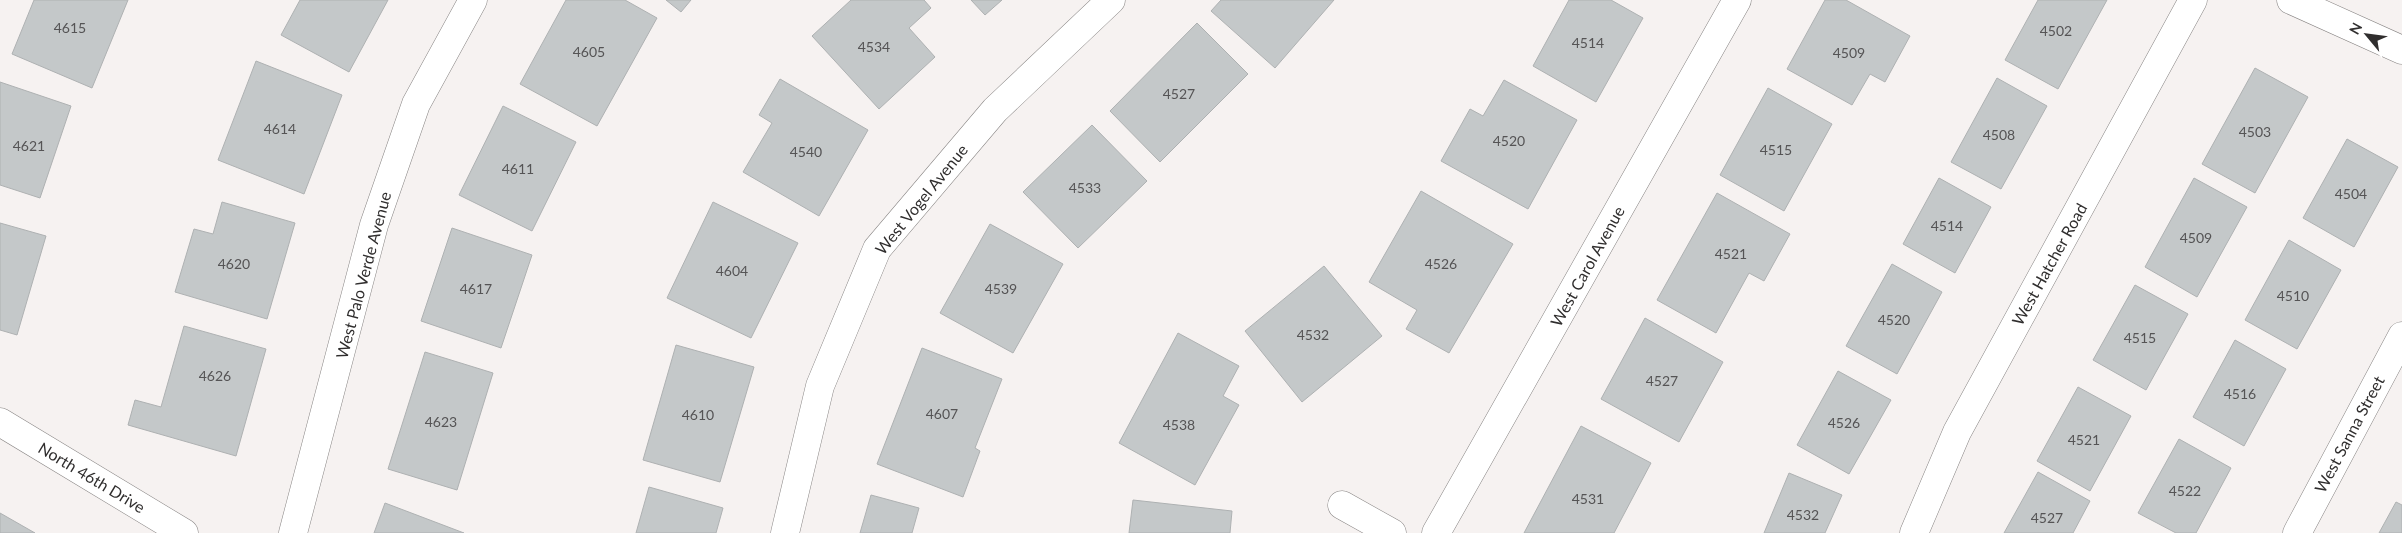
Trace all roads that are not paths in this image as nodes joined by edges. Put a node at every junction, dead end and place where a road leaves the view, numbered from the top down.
1 (473, 0) edge
2 (1111, 0) edge
3 (1737, 0) edge
4 (2192, 0) edge
5 (2291, 0) edge
6 (2402, 50) edge
7 (2402, 336) edge
8 (0, 422) edge
9 (1342, 505) dead end
10 (184, 533) edge
11 (293, 533) edge
12 (785, 533) edge
13 (1392, 533) edge
14 (1436, 533) edge
15 (1914, 533) edge
16 (2297, 533) edge

1 - 11 street, West Palo Verde Avenue
2 - 12 street, West Vogel Avenue
3 - 14 street, West Carol Avenue
4 - 15 street, West Hatcher Road
5 - 6 street
7 - 16 street, West Sanna Street
8 - 10 street, North 46th Drive
9 - 13 street

